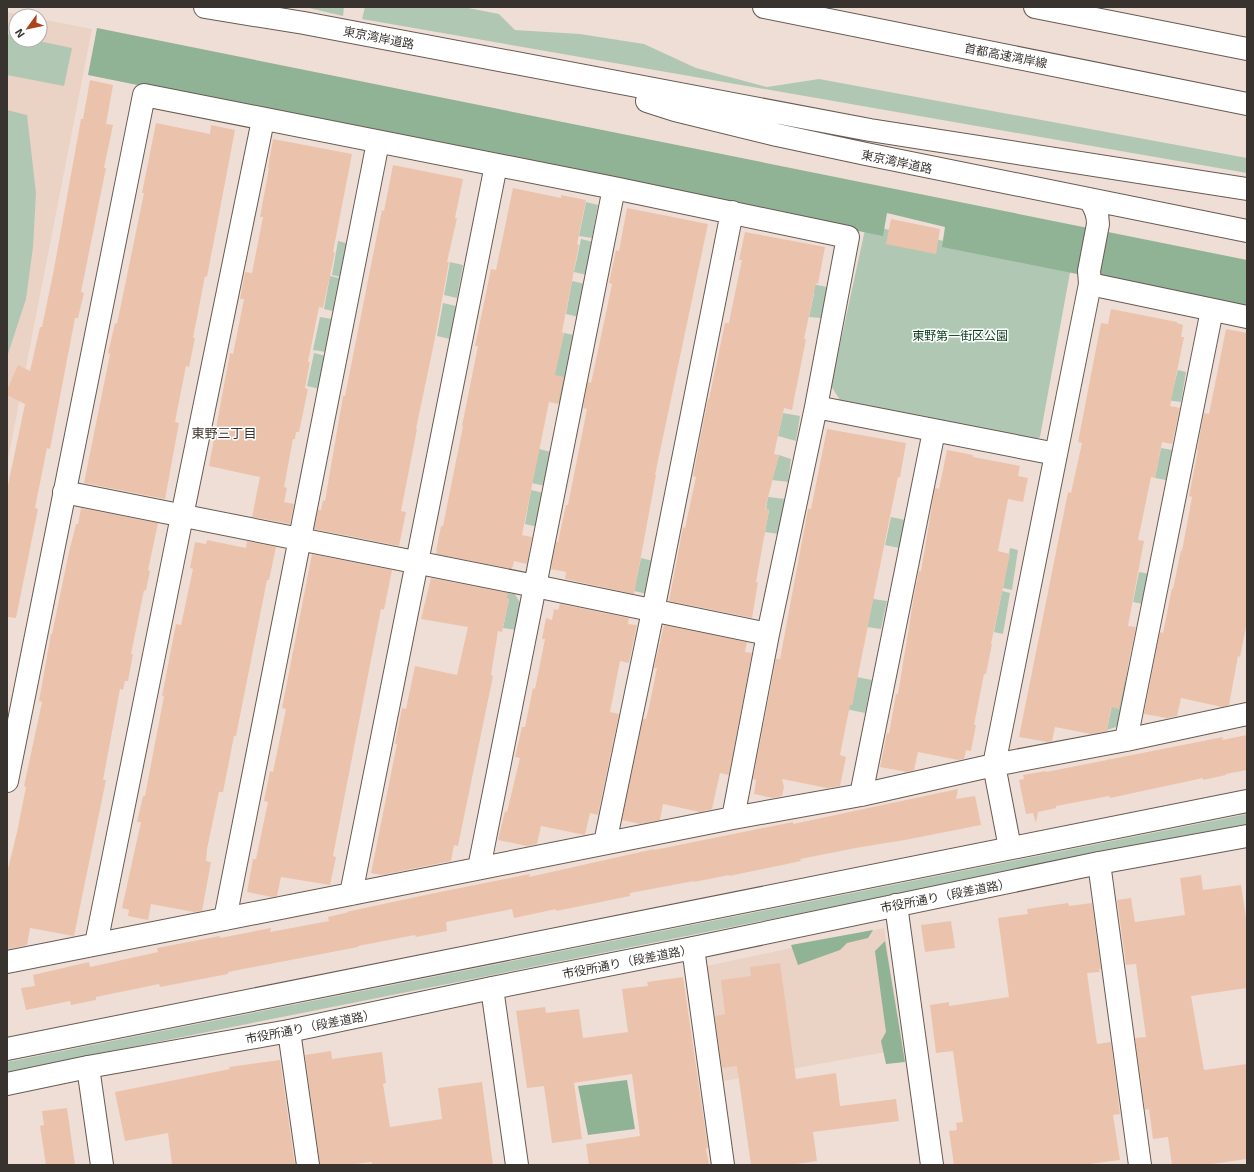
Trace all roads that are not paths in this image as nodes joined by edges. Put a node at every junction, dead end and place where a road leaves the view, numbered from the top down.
1 (205, 7) edge
2 (764, 7) edge
3 (1035, 7) edge
4 (1247, 50) edge
5 (552, 70) junction
6 (1247, 104) edge
7 (263, 120) junction
8 (378, 142) junction
9 (496, 165) junction
10 (614, 188) junction
11 (1247, 189) edge
12 (1090, 200) junction
13 (732, 212) junction
14 (1247, 231) edge
15 (1090, 284) junction
16 (1212, 310) junction
17 (1247, 317) edge
18 (816, 407) junction
19 (934, 431) junction
20 (1056, 454) junction
21 (64, 492) junction
22 (182, 516) junction
23 (300, 539) junction
24 (417, 563) junction
25 (535, 586) junction
26 (653, 610) junction
27 (768, 634) junction
28 (1247, 714) edge
29 (1126, 740) junction
30 (994, 765) junction
31 (7, 781) edge
32 (861, 795) junction
33 (1247, 801) edge
34 (734, 818) junction
35 (1247, 836) edge
36 (605, 843) junction
37 (1010, 848) junction
38 (1099, 863) junction
39 (479, 868) junction
40 (351, 894) junction
41 (896, 905) junction
42 (225, 919) junction
43 (96, 944) junction
44 (693, 948) junction
45 (7, 962) edge
46 (492, 988) junction
47 (289, 1031) junction
48 (7, 1049) edge
49 (88, 1067) junction
50 (7, 1084) edge
51 (102, 1165) edge
52 (308, 1165) edge
53 (517, 1165) edge
54 (723, 1165) edge
55 (932, 1165) edge
56 (1140, 1165) edge

1 - 5 main road, 東京湾岸道路
2 - 6 main road, 首都高速湾岸線
3 - 4 main road
5 - 11 main road, 東京湾岸道路
5 - 12 main road, 東京湾岸道路
7 - 8 main road
7 - 21 main road
7 - 22 main road
8 - 9 main road
8 - 23 main road
9 - 10 main road
9 - 24 main road
10 - 13 main road
10 - 25 main road
12 - 14 main road, 東京湾岸道路
12 - 15 main road
13 - 18 main road
13 - 26 main road
15 - 16 main road
15 - 20 main road
16 - 17 main road
16 - 29 main road
18 - 19 main road
18 - 27 main road
19 - 20 main road
19 - 32 main road
20 - 30 main road
21 - 22 main road
21 - 31 main road
22 - 23 main road
22 - 43 main road
23 - 24 main road
23 - 42 main road
24 - 25 main road
24 - 40 main road
25 - 26 main road
25 - 39 main road
26 - 27 main road
26 - 36 main road
27 - 34 main road
28 - 29 main road
29 - 30 main road
30 - 32 main road
30 - 37 main road
32 - 34 main road
33 - 37 main road
34 - 36 main road
35 - 38 main road, 市役所通り（段差道路）
36 - 39 main road
37 - 48 main road
38 - 41 main road, 市役所通り（段差道路）
38 - 56 main road
39 - 40 main road
40 - 42 main road
41 - 44 main road, 市役所通り（段差道路）
41 - 55 main road
42 - 43 main road
43 - 45 main road
44 - 46 main road, 市役所通り（段差道路）
44 - 54 main road
46 - 47 main road, 市役所通り（段差道路）
46 - 53 main road
47 - 49 main road, 市役所通り（段差道路）
47 - 52 main road
49 - 50 main road, 市役所通り（段差道路）
49 - 51 main road

